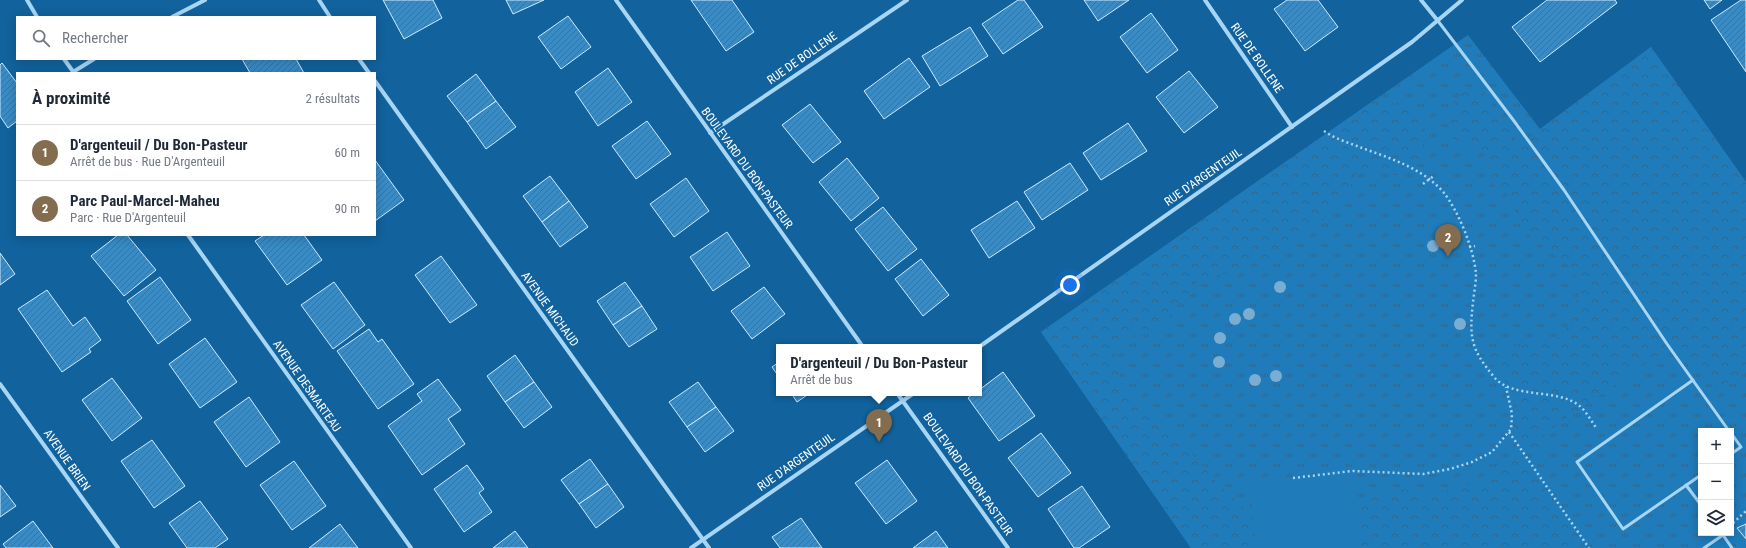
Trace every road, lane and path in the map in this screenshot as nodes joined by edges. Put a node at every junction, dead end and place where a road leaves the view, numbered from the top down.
1 (26, 0) edge
2 (205, 0) edge
3 (318, 0) edge
4 (616, 0) edge
5 (906, 0) edge
6 (1205, 0) edge
7 (1421, 0) edge
8 (1462, 0) edge
9 (36, 16) edge
10 (174, 16) edge
11 (329, 16) edge
12 (1438, 21) junction
13 (65, 60) edge
14 (93, 60) edge
15 (360, 60) edge
16 (73, 72) edge
17 (75, 72) edge
18 (368, 72) edge
19 (376, 83) edge
20 (1292, 127) junction
21 (1324, 131) dead end
22 (710, 133) junction
23 (1435, 175) dead end
24 (1430, 179) junction
25 (1423, 184) dead end
26 (189, 236) edge
27 (1476, 246) dead end
28 (1469, 247) junction
29 (1472, 309) junction
30 (1477, 310) dead end
31 (861, 344) edge
32 (982, 345) edge
33 (1693, 380) junction
34 (0, 384) edge
35 (1506, 386) junction
36 (899, 396) edge
37 (910, 396) edge
38 (903, 401) junction
39 (1727, 428) edge
40 (1509, 432) junction
41 (1734, 437) edge
42 (1606, 441) junction
43 (1734, 452) edge
44 (1698, 476) edge
45 (1293, 478) dead end
46 (1686, 485) junction
47 (1698, 501) edge
48 (1746, 511) edge
49 (1734, 522) edge
50 (1719, 536) edge
51 (1723, 536) edge
52 (703, 539) junction
53 (118, 548) edge
54 (410, 548) edge
55 (691, 548) edge
56 (709, 548) edge
57 (1008, 548) edge
58 (1589, 548) edge
59 (1704, 548) edge
60 (1732, 548) edge

1 - 9 street
2 - 10 street
3 - 11 street
4 - 22 street, BOULEVARD DU BON-PASTEUR
5 - 22 street, RUE DE BOLLENE
6 - 20 street, RUE DE BOLLENE
7 - 12 street
8 - 12 street, RUE D'ARGENTEUIL
12 - 20 street, RUE D'ARGENTEUIL
12 - 33 lane
13 - 16 street
14 - 17 street
15 - 18 street
19 - 52 street, AVENUE MICHAUD
20 - 32 street, RUE D'ARGENTEUIL
21 - 24 path
22 - 31 street, BOULEVARD DU BON-PASTEUR
23 - 24 path
24 - 25 path
24 - 28 path
26 - 54 street, AVENUE DESMARTEAU
27 - 28 path
28 - 29 path
29 - 30 path
29 - 35 path
33 - 39 lane
33 - 42 lane
34 - 53 street, AVENUE BRIEN
35 - 40 path
35 - 42 path
36 - 38 street, BOULEVARD DU BON-PASTEUR
37 - 38 street, RUE D'ARGENTEUIL
38 - 52 street, RUE D'ARGENTEUIL
38 - 57 street, BOULEVARD DU BON-PASTEUR
40 - 45 path
40 - 58 path
41 - 43 lane
42 - 46 lane
44 - 46 lane
46 - 47 lane
48 - 49 path
50 - 59 lane
51 - 60 lane
52 - 55 street, RUE D'ARGENTEUIL
52 - 56 street, AVENUE MICHAUD

